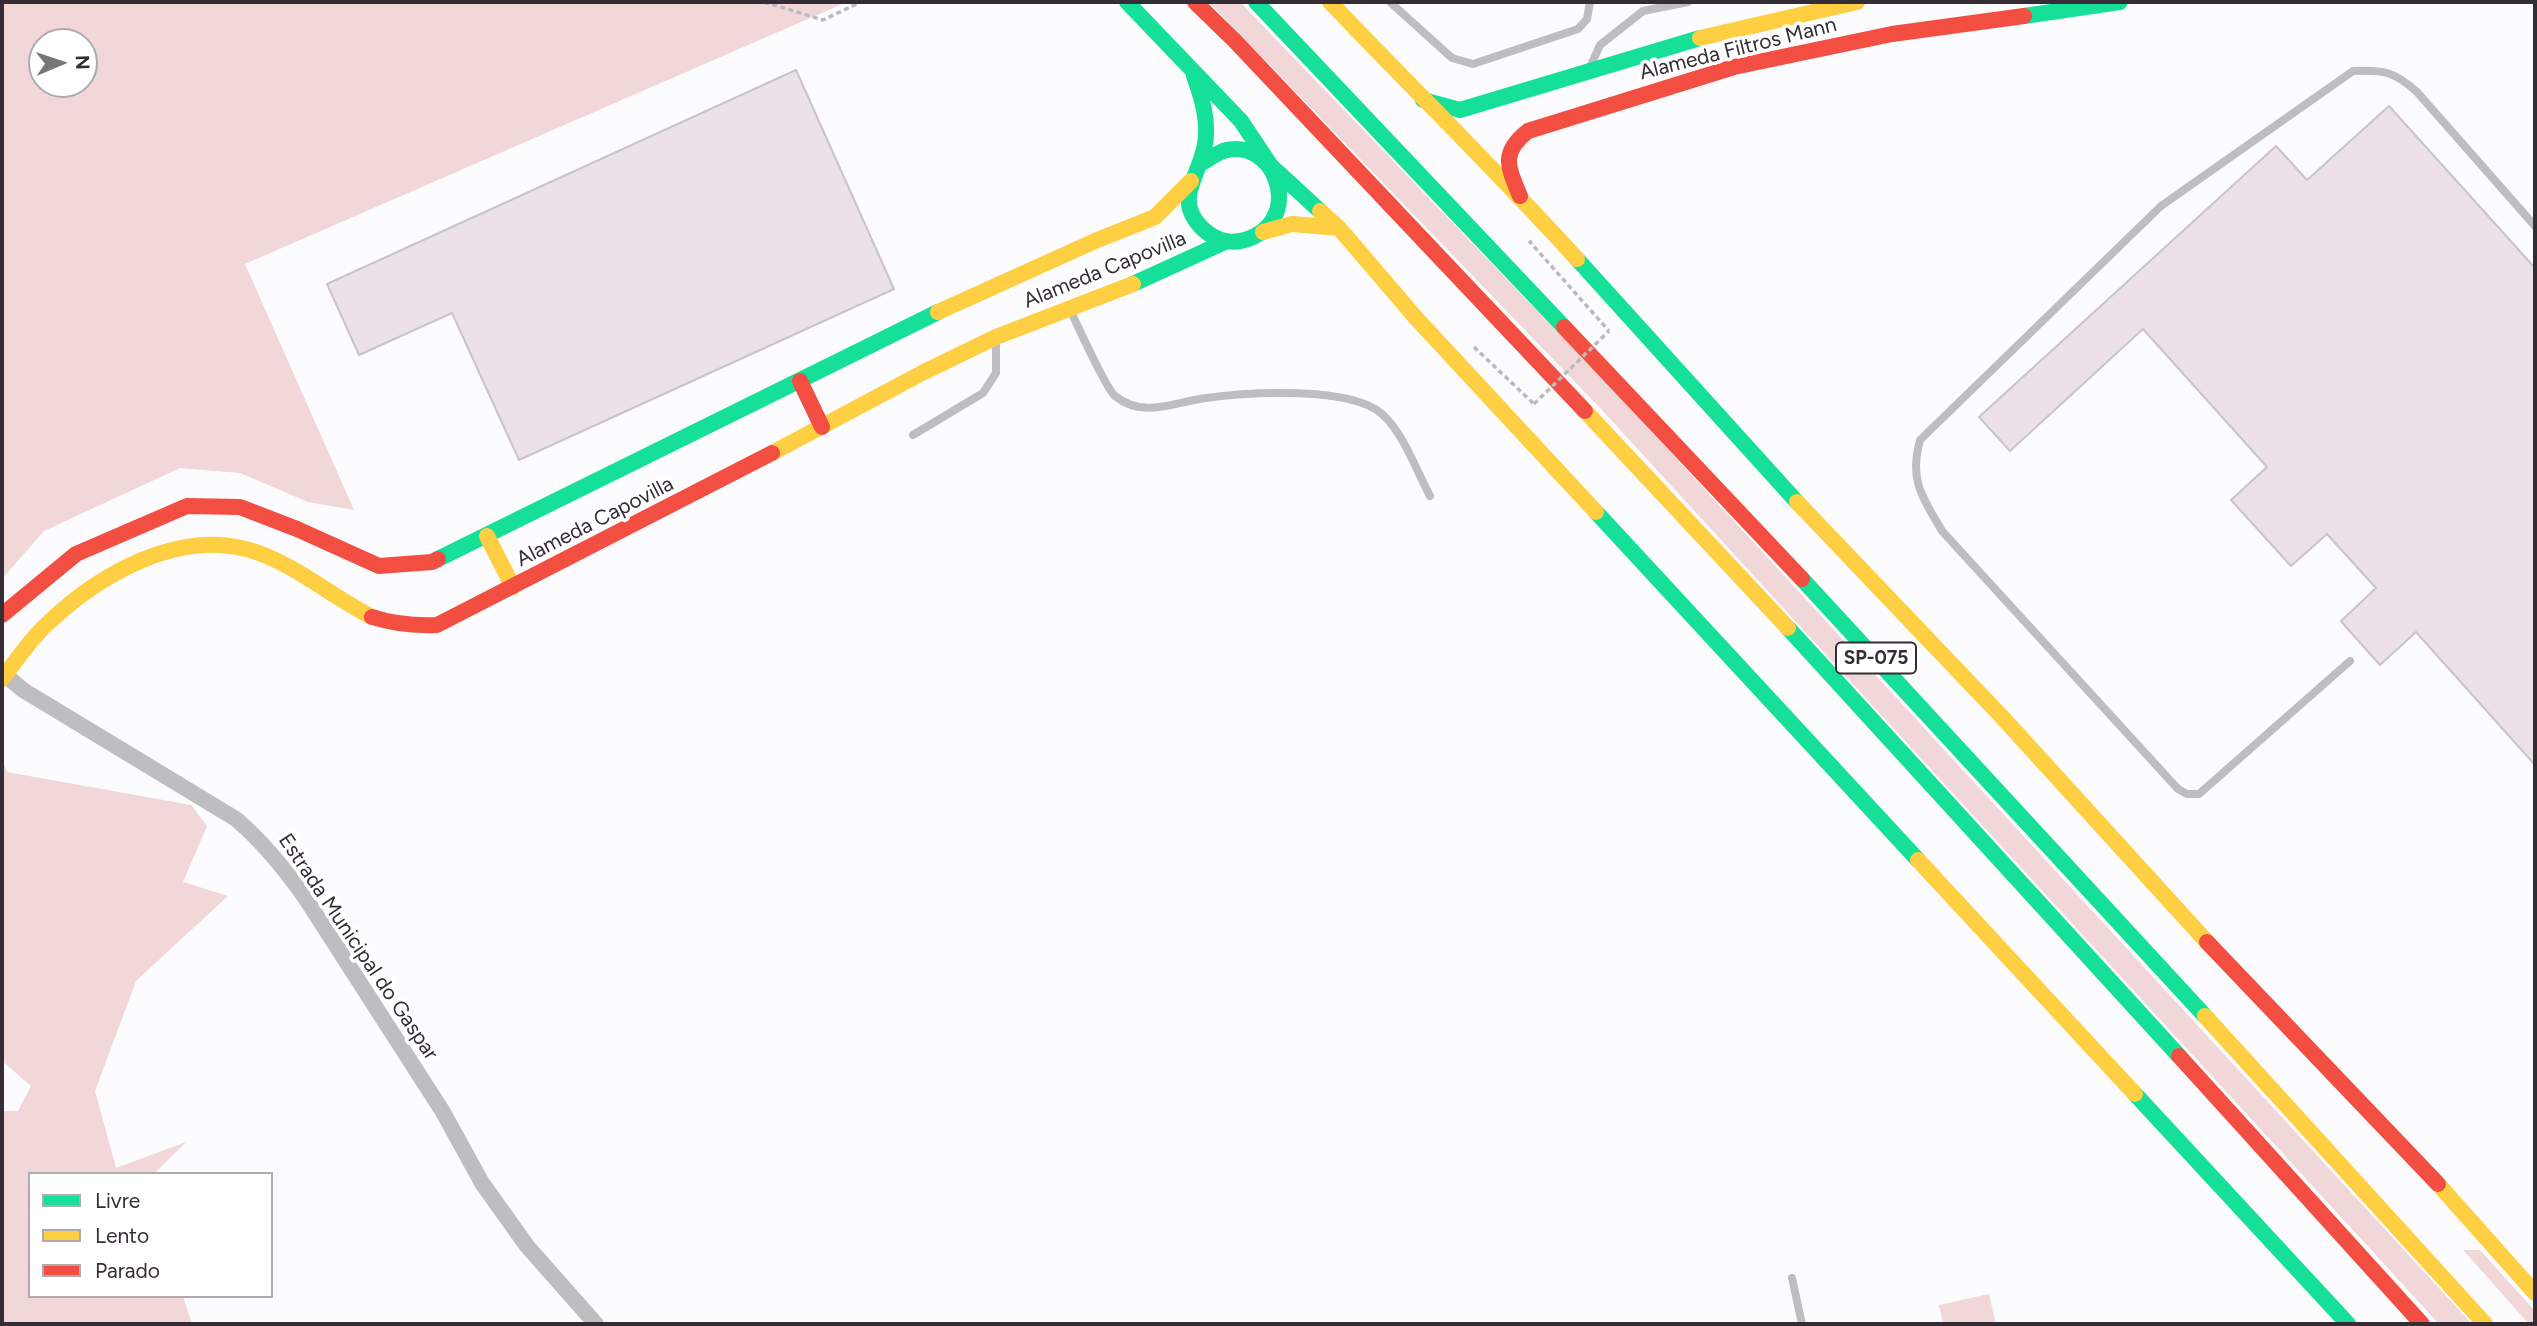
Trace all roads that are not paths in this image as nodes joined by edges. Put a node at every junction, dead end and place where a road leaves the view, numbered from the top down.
1 (1127, 2) edge
2 (1195, 2) edge
3 (1256, 2) edge
4 (1330, 2) edge
5 (1390, 2) edge
6 (1590, 2) edge
7 (1688, 2) edge
8 (1814, 2) edge
9 (1857, 2) edge
10 (2120, 2) edge
11 (2000, 10) edge
12 (1790, 15) junction
13 (1727, 50) junction
14 (1190, 66) junction
15 (1589, 70) junction
16 (1423, 100) junction
17 (1200, 164) junction
18 (1271, 166) junction
19 (1191, 180) junction
20 (1520, 197) junction
21 (2535, 226) edge
22 (1339, 228) junction
23 (1263, 232) junction
24 (1227, 241) junction
25 (1070, 309) junction
26 (996, 337) junction
27 (800, 381) junction
28 (822, 427) junction
29 (913, 435) dead end
30 (1430, 496) dead end
31 (487, 536) junction
32 (87, 569) junction
33 (513, 587) junction
34 (2, 615) edge
35 (2350, 661) dead end
36 (3, 674) edge
37 (1792, 1278) dead end
38 (2535, 1293) edge
39 (596, 1324) edge
40 (1802, 1324) edge
41 (2348, 1324) edge
42 (2422, 1324) edge
43 (2485, 1324) edge

1 - 14 main road
2 - 42 main road, SP-075
3 - 43 main road, SP-075
4 - 16 main road
5 - 6 lane
7 - 15 lane
8 - 12 lane
9 - 12 main road, Alameda Filtros Mann
10 - 11 main road, Alameda Filtros Mann
11 - 13 main road, Alameda Filtros Mann
12 - 13 main road, Alameda Filtros Mann
13 - 15 main road, Alameda Filtros Mann
13 - 20 main road, Alameda Filtros Mann
14 - 17 main road
14 - 18 main road
15 - 16 main road, Alameda Filtros Mann
16 - 20 main road
17 - 18 main road
17 - 19 main road
18 - 22 main road
18 - 23 main road
19 - 24 main road
19 - 27 main road, Alameda Capovilla
20 - 38 main road
21 - 35 lane
22 - 23 main road
22 - 41 main road
23 - 24 main road
24 - 25 main road, Alameda Capovilla
25 - 26 main road, Alameda Capovilla
25 - 30 lane
26 - 28 main road, Alameda Capovilla
26 - 29 lane
27 - 28 main road
27 - 31 main road, Alameda Capovilla
28 - 33 main road, Alameda Capovilla
31 - 32 main road, Alameda Capovilla
31 - 33 main road
32 - 33 main road, Alameda Capovilla
32 - 34 main road, Alameda Capovilla
32 - 36 main road, Alameda Capovilla
36 - 39 street, Estrada Municipal do Gaspar
37 - 40 lane

